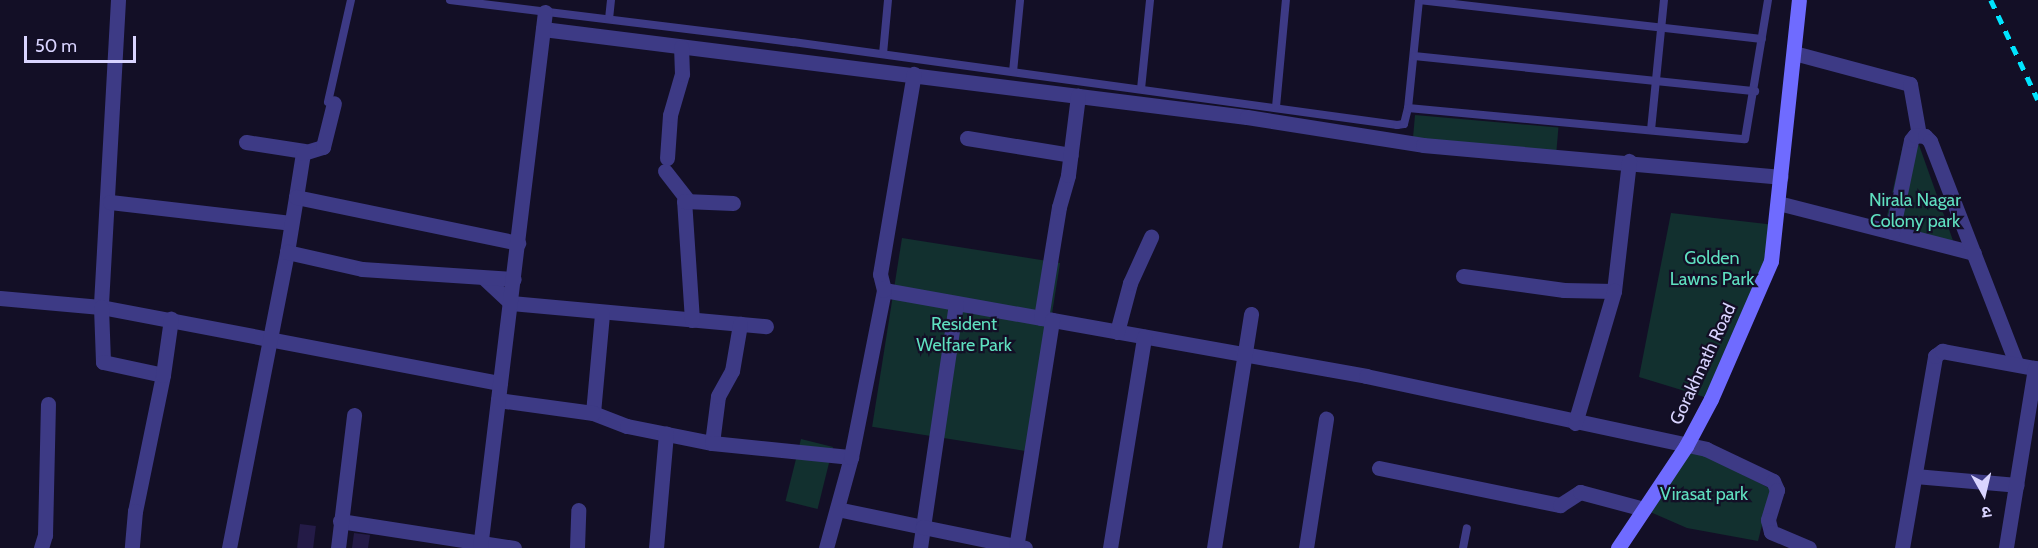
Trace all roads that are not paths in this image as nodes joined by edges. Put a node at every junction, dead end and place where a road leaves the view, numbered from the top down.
1 (118, 0) edge
2 (351, 0) edge
3 (450, 0) edge
4 (611, 0) edge
5 (888, 0) edge
6 (1020, 0) edge
7 (1150, 0) edge
8 (1286, 0) edge
9 (1419, 0) edge
10 (1664, 0) edge
11 (1768, 0) edge
12 (1799, 0) edge
13 (545, 12) junction
14 (609, 19) junction
15 (1662, 28) junction
16 (543, 29) junction
17 (1762, 39) junction
18 (681, 47) junction
19 (1794, 53) junction
20 (883, 54) junction
21 (1414, 56) junction
22 (881, 71) junction
23 (1013, 72) junction
24 (914, 74) junction
25 (1657, 81) junction
26 (1142, 89) junction
27 (1755, 91) junction
28 (1078, 96) junction
29 (331, 102) joint
30 (1276, 107) junction
31 (1408, 108) junction
32 (1651, 130) junction
33 (1919, 135) junction
34 (967, 138) dead end
35 (246, 142) dead end
36 (304, 151) junction
37 (1071, 155) junction
38 (1629, 161) junction
39 (1781, 177) junction
40 (296, 197) junction
41 (686, 198) junction
42 (110, 202) junction
43 (733, 203) dead end
44 (1778, 203) junction
45 (291, 223) junction
46 (1892, 232) junction
47 (1151, 237) dead end
48 (518, 243) junction
49 (287, 252) junction
50 (1974, 253) junction
51 (1463, 276) dead end
52 (484, 278) junction
53 (514, 279) junction
54 (884, 290) junction
55 (1614, 291) junction
56 (0, 298) edge
57 (511, 303) junction
58 (956, 303) junction
59 (101, 307) junction
60 (602, 314) junction
61 (1251, 314) dead end
62 (171, 319) junction
63 (1046, 319) junction
64 (692, 320) junction
65 (740, 324) junction
66 (766, 326) dead end
67 (1117, 332) junction
68 (271, 336) junction
69 (1144, 337) junction
70 (1245, 355) junction
71 (2016, 363) junction
72 (163, 375) junction
73 (500, 383) junction
74 (498, 400) junction
75 (48, 404) dead end
76 (593, 413) junction
77 (354, 415) dead end
78 (1326, 420) dead end
79 (1575, 423) junction
80 (666, 433) junction
81 (712, 443) junction
82 (1686, 446) junction
83 (851, 457) junction
84 (1379, 468) dead end
85 (1915, 476) junction
86 (2017, 485) junction
87 (837, 509) junction
88 (1644, 509) junction
89 (578, 510) dead end
90 (340, 521) junction
91 (923, 527) junction
92 (1467, 528) dead end
93 (481, 545) edge
94 (652, 547) edge
95 (41, 548) edge
96 (132, 548) edge
97 (229, 548) edge
98 (338, 548) edge
99 (514, 548) edge
100 (577, 548) edge
101 (826, 548) edge
102 (920, 548) edge
103 (1019, 548) edge
104 (1110, 548) edge
105 (1214, 548) edge
106 (1306, 548) edge
107 (1463, 548) edge
108 (1618, 548) edge
109 (1809, 548) edge
110 (1902, 548) edge
111 (2006, 548) edge

1 - 42 street
2 - 29 lane
3 - 13 lane
4 - 14 lane
5 - 20 lane
6 - 23 lane
7 - 26 lane
8 - 30 lane
9 - 15 lane
9 - 21 lane
10 - 15 lane
11 - 17 lane
12 - 19 main road, Gorakhnath Road
13 - 14 lane
13 - 16 street
14 - 20 lane
15 - 17 lane
15 - 25 lane
16 - 18 street
16 - 48 street
17 - 27 lane
18 - 22 street
18 - 41 street
19 - 33 street
19 - 39 main road, Gorakhnath Road
20 - 22 street
20 - 23 lane
21 - 25 lane
21 - 31 lane
22 - 24 street
23 - 26 lane
24 - 28 street
24 - 54 street
25 - 27 lane
25 - 32 lane
26 - 30 lane
27 - 32 lane
28 - 37 street
28 - 38 street
29 - 36 street
30 - 31 lane
31 - 32 lane
33 - 46 street
33 - 50 street
34 - 37 street
35 - 36 street
36 - 40 street
37 - 63 street
38 - 39 street
38 - 55 street
39 - 44 main road, Gorakhnath Road
40 - 45 street
40 - 48 street
41 - 43 street
41 - 64 street
42 - 45 street
42 - 59 street
44 - 46 street
44 - 82 main road, Gorakhnath Road
45 - 49 street
46 - 50 street
47 - 67 street
48 - 53 street
49 - 52 street
49 - 68 street
50 - 71 street
51 - 55 street
52 - 53 street
52 - 57 street
53 - 57 street
54 - 58 street
54 - 83 street
55 - 79 street
56 - 59 street
57 - 60 street
57 - 73 street
58 - 63 street
58 - 91 street
59 - 62 street
59 - 72 street
60 - 64 street
60 - 76 street
61 - 70 street
62 - 68 street
62 - 72 street
63 - 67 street
63 - 103 street
64 - 65 street
65 - 66 street
65 - 81 street
67 - 69 street
68 - 73 street
68 - 97 street
69 - 70 street
69 - 104 street
70 - 79 street
70 - 105 street
71 - 85 street
71 - 86 street
72 - 96 street
73 - 74 street
74 - 76 street
74 - 93 street
75 - 95 street
76 - 80 street
77 - 90 street
78 - 106 street
79 - 82 street
80 - 81 street
80 - 94 street
81 - 83 street
82 - 88 main road, Gorakhnath Road
82 - 109 street
83 - 87 street
84 - 88 street
85 - 86 street
85 - 110 street
86 - 111 street
87 - 91 street
87 - 101 street
88 - 108 main road, Gorakhnath Road
89 - 100 street
90 - 93 street
90 - 98 street
91 - 102 street
91 - 103 street
92 - 107 lane
93 - 99 street

